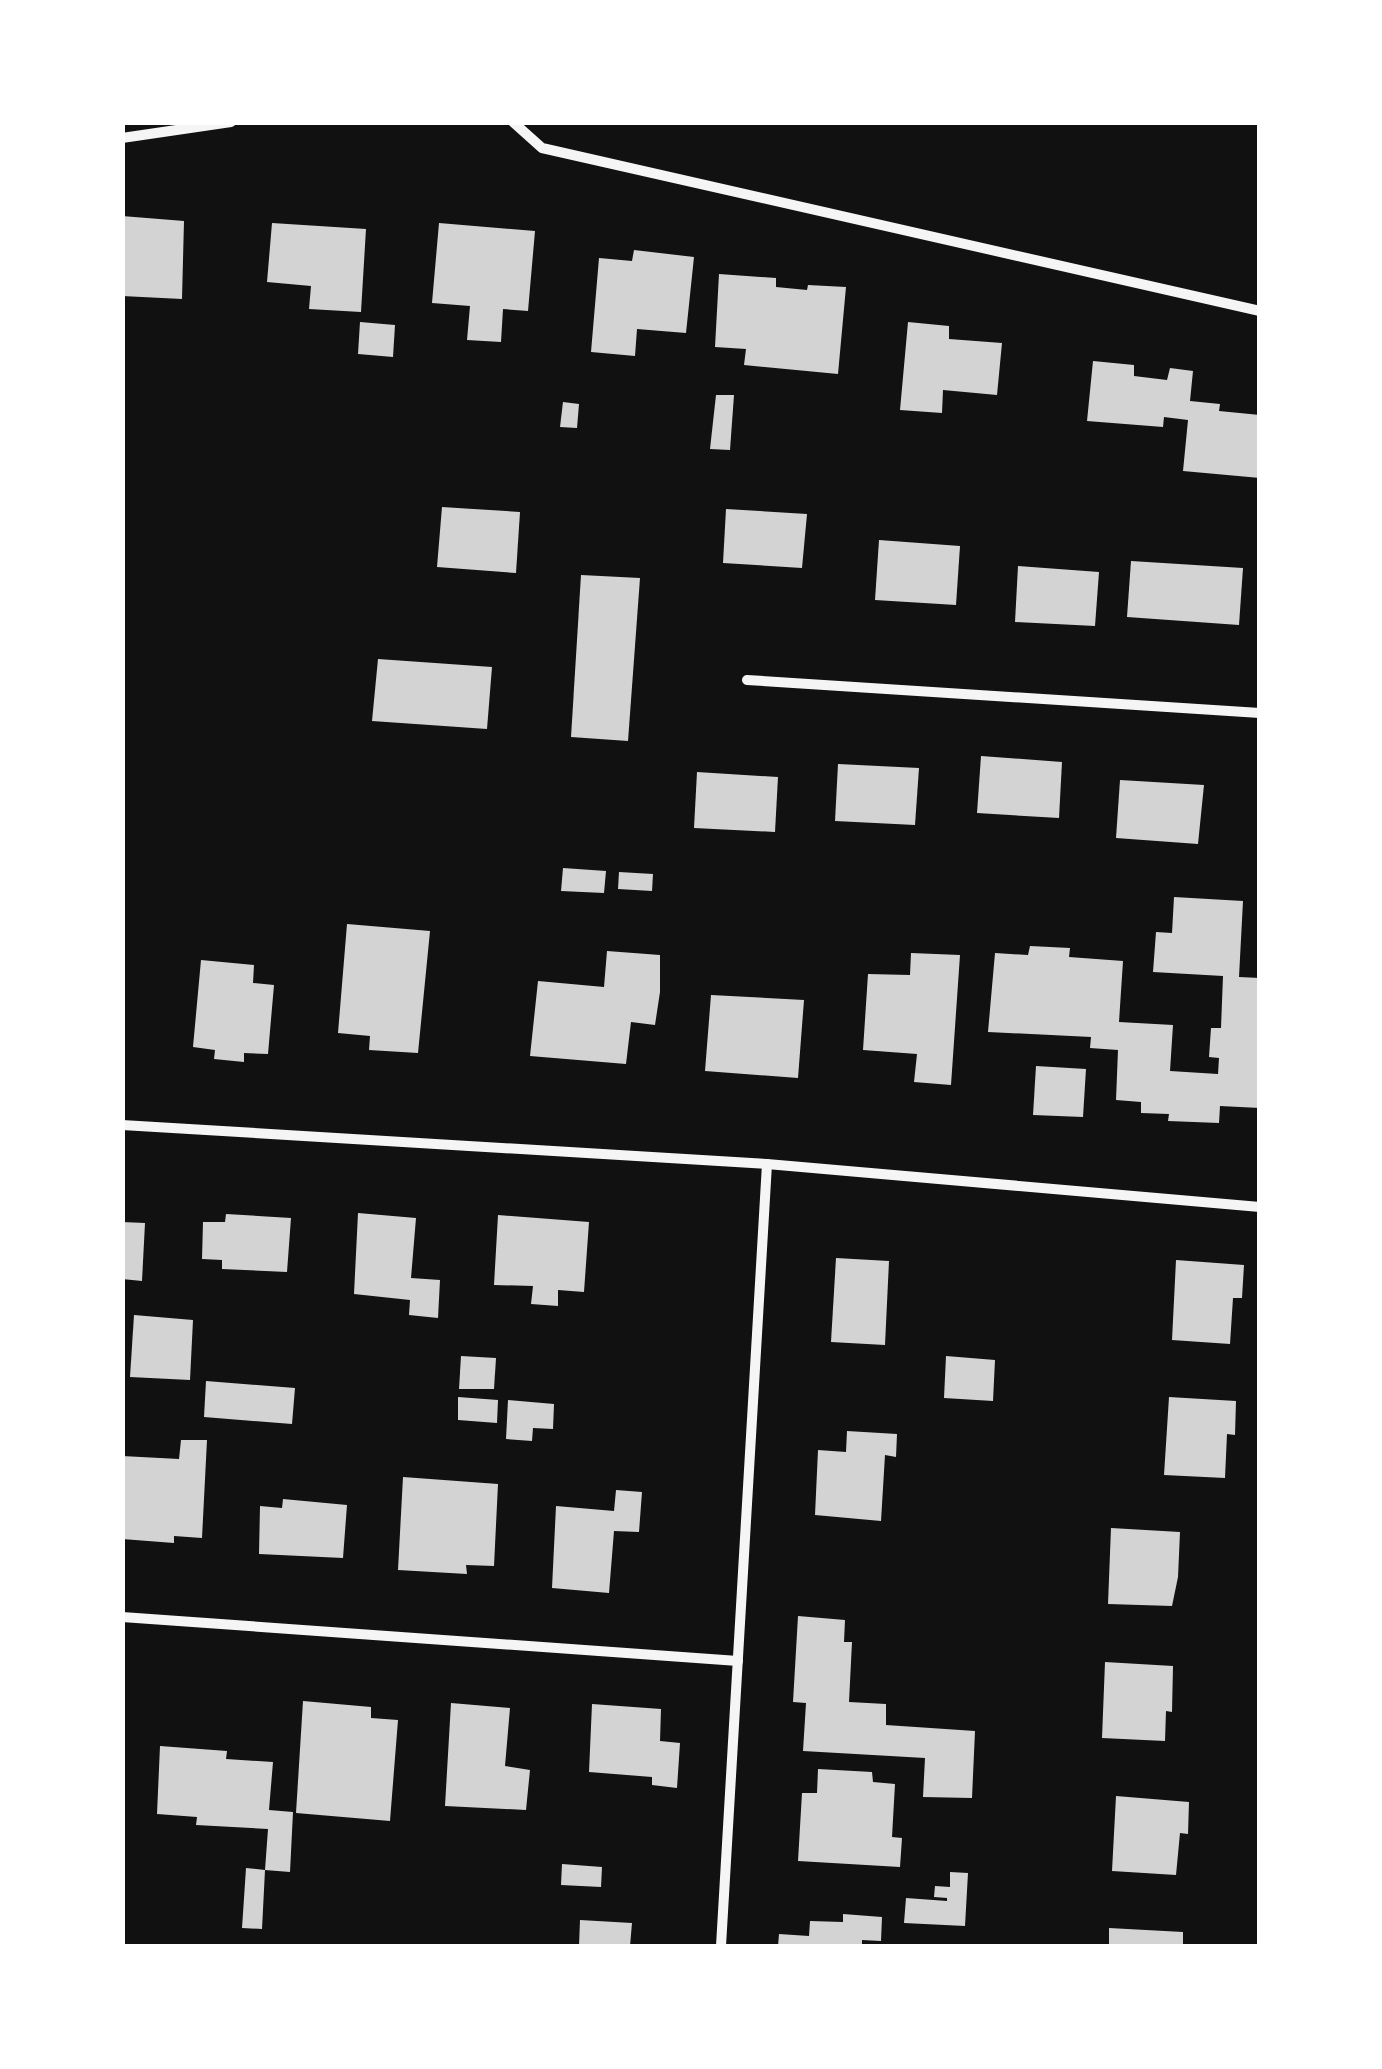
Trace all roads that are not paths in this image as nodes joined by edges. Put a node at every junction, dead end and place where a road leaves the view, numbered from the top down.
1 (231, 122) edge
2 (513, 122) edge
3 (122, 138) edge
4 (1260, 311) edge
5 (748, 680) dead end
6 (1260, 713) edge
7 (122, 1126) edge
8 (767, 1164) junction
9 (1260, 1207) edge
10 (122, 1617) edge
11 (738, 1661) junction
12 (720, 1946) edge

1 - 3 street
2 - 4 street
5 - 6 street
7 - 8 street
8 - 9 street
8 - 11 street
10 - 11 street
11 - 12 street

